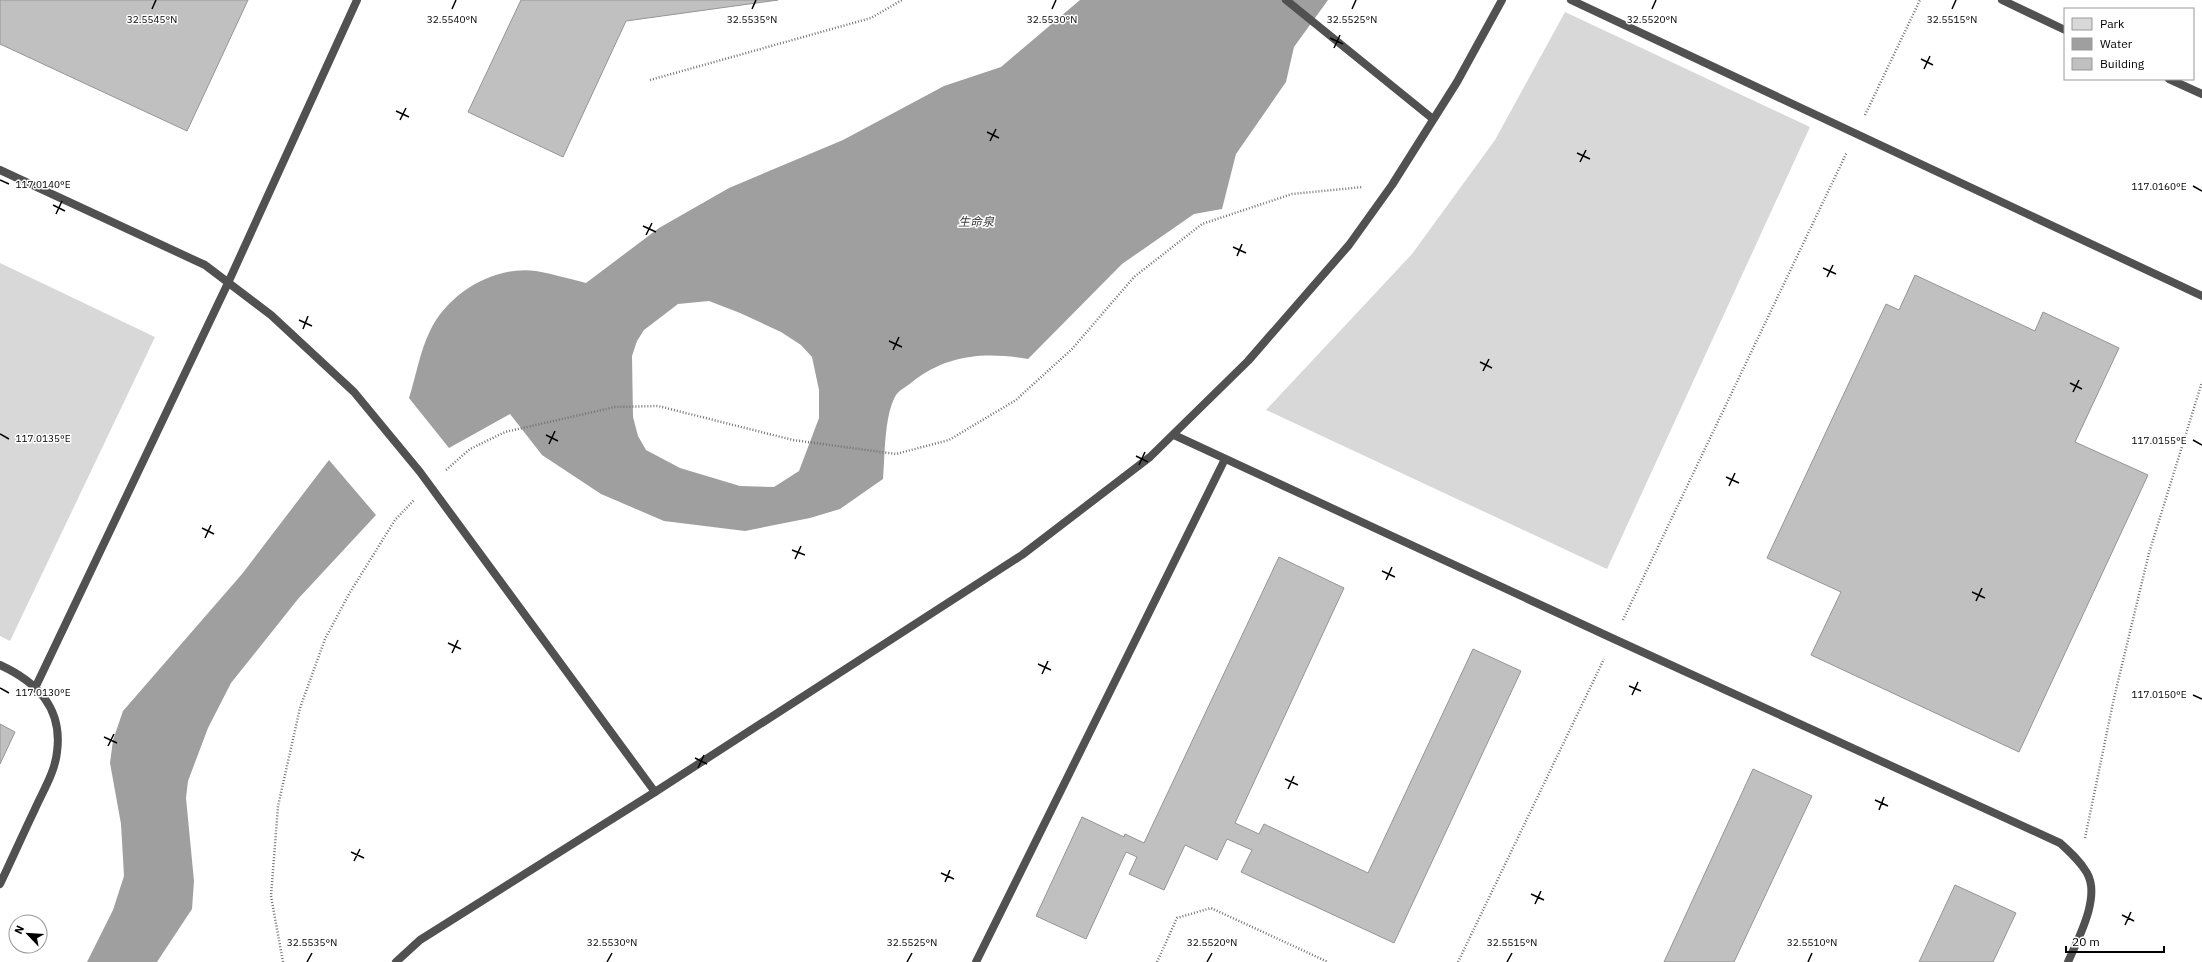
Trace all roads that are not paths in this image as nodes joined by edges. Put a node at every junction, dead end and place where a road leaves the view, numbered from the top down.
1 (357, 0) edge
2 (1286, 0) edge
3 (1502, 0) edge
4 (1571, 0) edge
5 (2002, 0) edge
6 (2064, 30) edge
7 (2171, 80) edge
8 (2202, 94) edge
9 (1433, 118) junction
10 (0, 170) edge
11 (228, 282) junction
12 (2202, 296) edge
13 (1174, 435) junction
14 (1225, 459) junction
15 (0, 665) edge
16 (36, 686) junction
17 (655, 792) junction
18 (0, 884) edge
19 (396, 962) edge
20 (976, 962) edge
21 (2068, 962) edge

1 - 11 street
2 - 9 street
3 - 9 street
4 - 12 street
5 - 6 street
7 - 8 street
9 - 13 street
10 - 11 street
11 - 16 street
11 - 17 street
13 - 14 street
13 - 17 street
14 - 20 street
14 - 21 street
15 - 16 street
16 - 18 street
17 - 19 street

